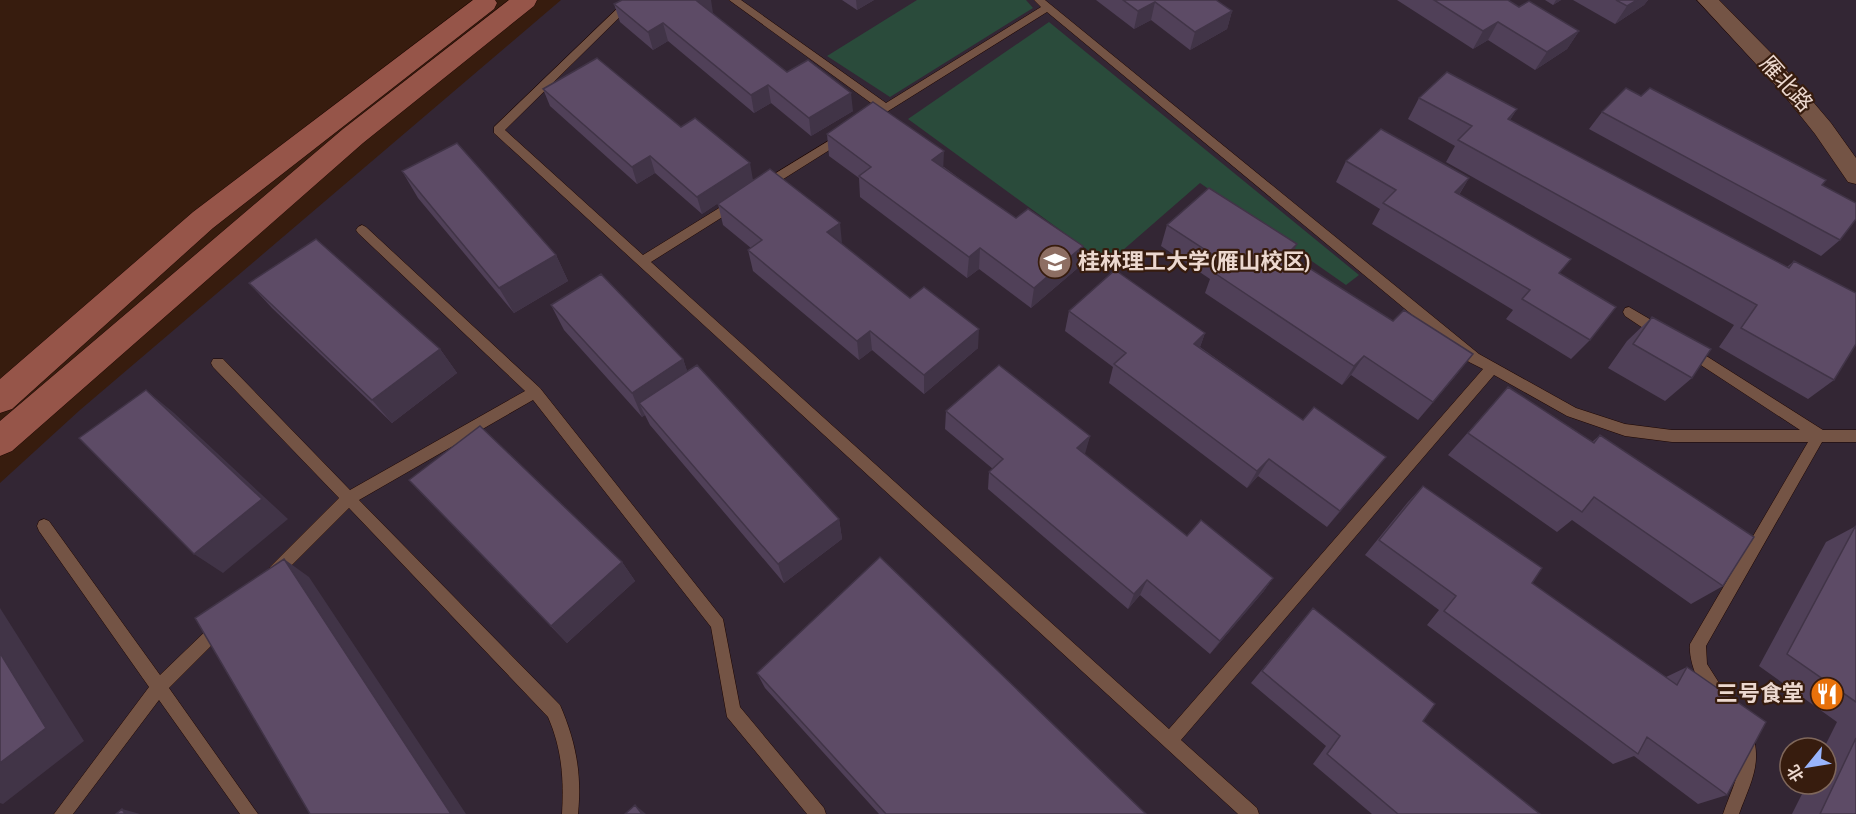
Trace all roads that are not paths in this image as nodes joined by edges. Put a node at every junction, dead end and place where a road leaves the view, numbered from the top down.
1 (489, 0) edge
2 (525, 0) edge
3 (632, 0) edge
4 (734, 0) edge
5 (1707, 0) edge
6 (1043, 4) edge
7 (886, 109) junction
8 (1856, 175) edge
9 (362, 230) dead end
10 (644, 261) junction
11 (1629, 312) dead end
12 (218, 363) dead end
13 (1491, 368) junction
14 (536, 392) junction
15 (0, 399) edge
16 (1820, 435) junction
17 (1856, 436) edge
18 (0, 441) edge
19 (349, 498) junction
20 (44, 526) dead end
21 (266, 580) edge
22 (233, 613) edge
23 (159, 687) junction
24 (1170, 740) junction
25 (62, 814) edge
26 (250, 814) edge
27 (570, 814) edge
28 (818, 814) edge
29 (1251, 814) edge
30 (1731, 814) edge

1 - 15 main road
2 - 18 main road
3 - 10 lane
4 - 7 lane
5 - 8 street, 雁北路
6 - 7 lane
6 - 13 lane
7 - 10 lane
9 - 14 lane
10 - 24 lane
11 - 16 lane
12 - 19 lane
13 - 16 lane
13 - 24 lane
14 - 19 lane
14 - 28 lane
16 - 17 lane
16 - 30 lane
19 - 21 lane
19 - 27 lane
20 - 23 lane
22 - 23 lane
23 - 25 lane
23 - 26 lane
24 - 29 lane

